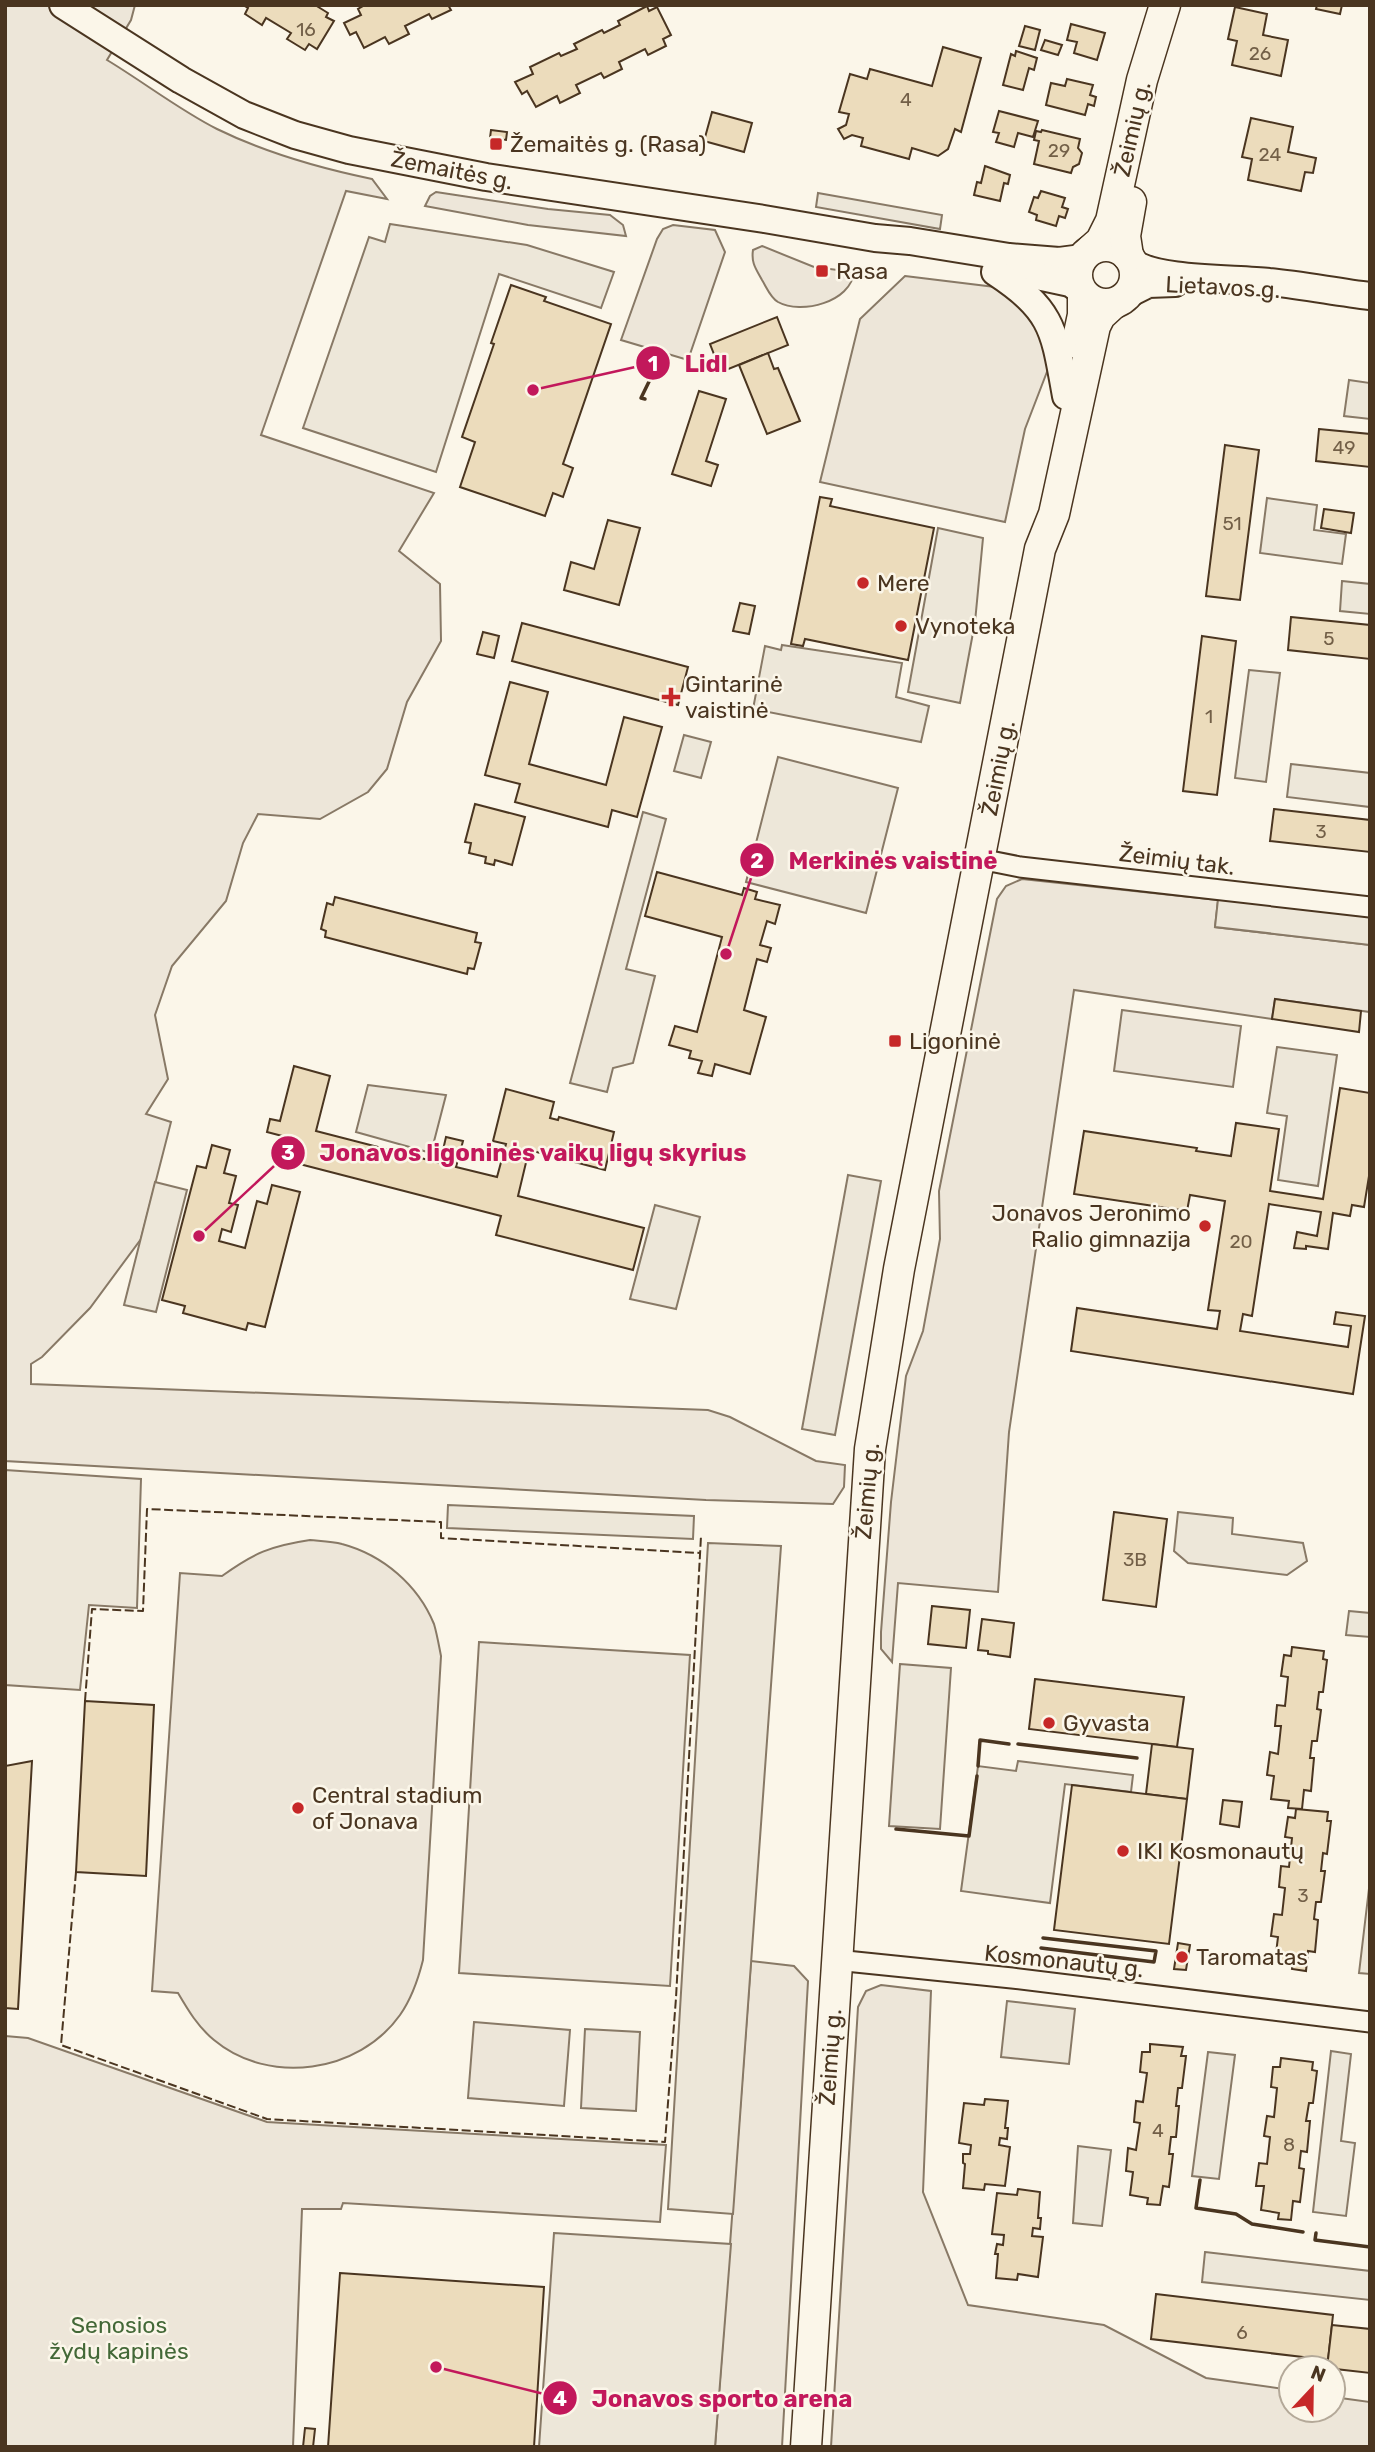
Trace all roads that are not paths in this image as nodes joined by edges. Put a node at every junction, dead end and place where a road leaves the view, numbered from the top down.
1 (63, 5) edge
2 (1166, 5) edge
3 (1131, 198) junction
4 (875, 239) junction
5 (1087, 253) junction
6 (1130, 259) junction
7 (988, 267) junction
8 (1183, 280) junction
9 (1081, 292) junction
10 (1370, 296) edge
11 (1121, 298) junction
12 (1090, 349) junction
13 (1066, 396) junction
14 (1040, 549) junction
15 (980, 859) junction
16 (1370, 907) edge
17 (836, 1960) junction
18 (1370, 2022) edge
19 (806, 2447) edge

1 - 4 main road, Žemaitės g.
2 - 3 main road, Žeimių g.
2 - 5 main road, Žeimių g.
3 - 6 main road, Žeimių g.
3 - 8 main road
4 - 5 main road, Žemaitės g.
4 - 7 main road, Žemaitės g.
5 - 6 main road
5 - 9 main road, Žeimių g.
6 - 8 main road, Lietavos g.
6 - 11 main road, Žeimių g.
7 - 9 main road, Žemaitės g.
7 - 13 main road
8 - 10 main road, Lietavos g.
8 - 11 main road, Lietavos g.
8 - 12 main road
9 - 11 main road
9 - 13 main road, Žeimių g.
11 - 12 main road, Žeimių g.
12 - 14 main road, Žeimių g.
13 - 14 main road, Žeimių g.
14 - 15 main road, Žeimių g.
15 - 16 street, Žeimių tak.
15 - 17 main road, Žeimių g.
17 - 18 street, Kosmonautų g.
17 - 19 main road, Žeimių g.

